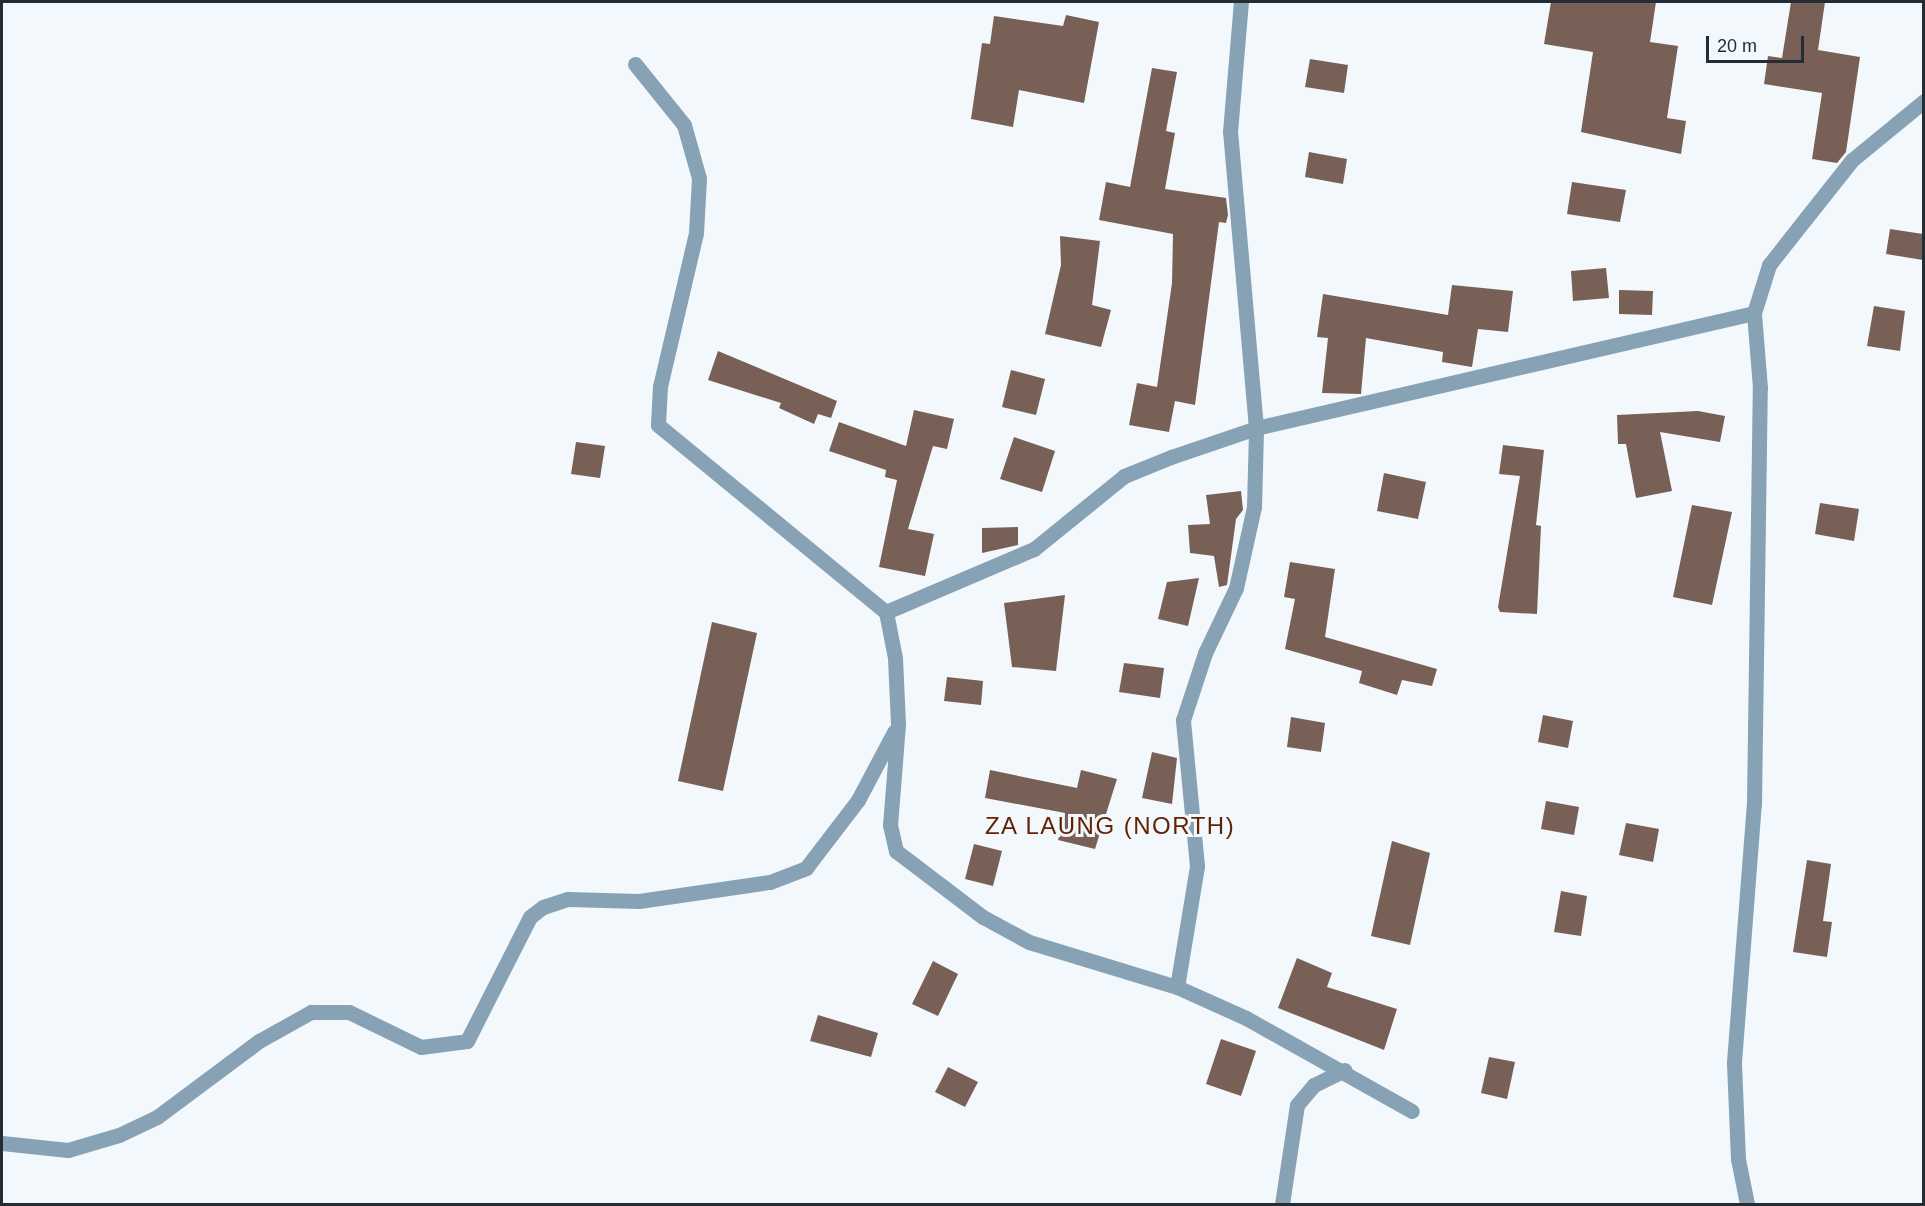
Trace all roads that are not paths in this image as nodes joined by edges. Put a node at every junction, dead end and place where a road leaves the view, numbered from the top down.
1 (1241, 2) edge
2 (634, 64) dead end
3 (1923, 101) edge
4 (1754, 313) junction
5 (1256, 428) junction
6 (885, 612) junction
7 (898, 724) junction
8 (1177, 987) junction
9 (1345, 1070) junction
10 (1412, 1111) dead end
11 (2, 1143) edge
12 (1282, 1204) edge
13 (1747, 1204) edge

1 - 5 street
2 - 6 street
3 - 4 street
4 - 5 street
4 - 13 street
5 - 6 street
5 - 8 street
6 - 7 street
7 - 8 street
7 - 11 street
8 - 9 street
9 - 10 street
9 - 12 street

